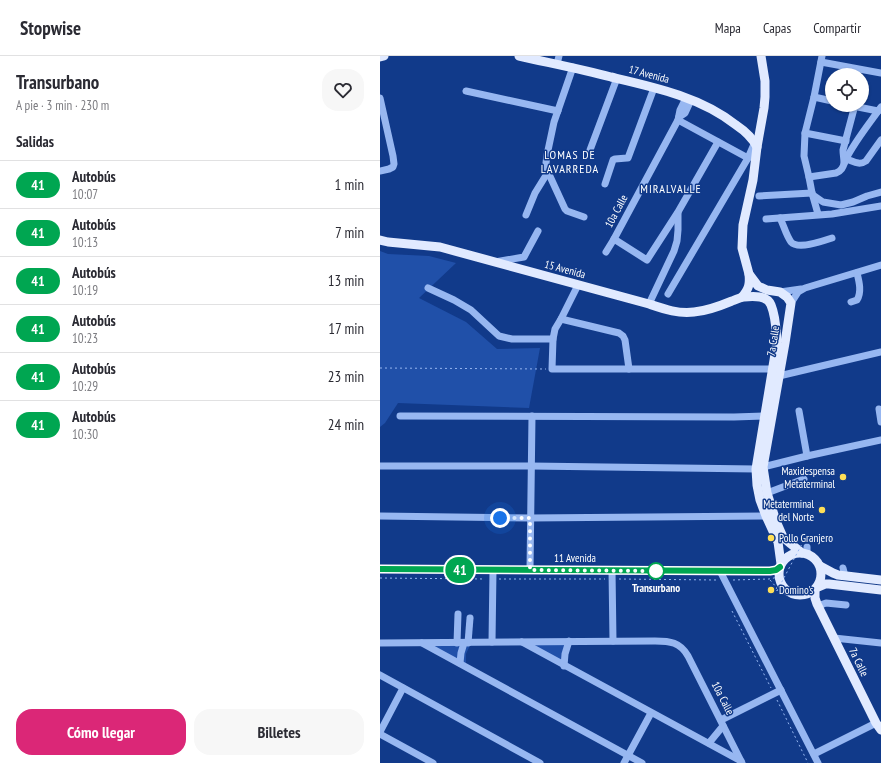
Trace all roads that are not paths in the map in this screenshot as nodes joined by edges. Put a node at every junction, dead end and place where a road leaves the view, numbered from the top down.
1 (384, 56) edge
2 (519, 56) edge
3 (761, 56) edge
4 (380, 57) edge
5 (821, 59) edge
6 (558, 60) edge
7 (573, 67) junction
8 (848, 68) edge
9 (869, 72) edge
10 (881, 73) edge
11 (617, 78) junction
12 (654, 88) junction
13 (466, 90) dead end
14 (814, 97) junction
15 (688, 99) junction
16 (825, 99) edge
17 (380, 100) edge
18 (869, 108) edge
19 (880, 109) edge
20 (558, 111) junction
21 (851, 112) edge
22 (679, 119) junction
23 (761, 125) junction
24 (388, 132) junction
25 (746, 132) junction
26 (380, 134) edge
27 (805, 134) junction
28 (846, 140) junction
29 (881, 140) edge
30 (718, 142) junction
31 (756, 145) junction
32 (590, 150) dead end
33 (749, 156) junction
34 (845, 161) junction
35 (380, 171) edge
36 (548, 172) junction
37 (810, 177) junction
38 (605, 184) dead end
39 (881, 192) edge
40 (812, 194) junction
41 (759, 196) dead end
42 (881, 206) edge
43 (678, 212) junction
44 (818, 214) junction
45 (526, 215) dead end
46 (584, 217) dead end
47 (780, 218) junction
48 (766, 219) dead end
49 (538, 231) dead end
50 (832, 238) dead end
51 (380, 240) edge
52 (614, 240) junction
53 (606, 252) dead end
54 (493, 262) junction
55 (881, 265) edge
56 (857, 272) junction
57 (749, 274) junction
58 (578, 285) junction
59 (428, 288) dead end
60 (805, 288) junction
61 (668, 294) dead end
62 (742, 297) junction
63 (786, 297) junction
64 (850, 302) dead end
65 (649, 304) junction
66 (772, 309) junction
67 (561, 320) junction
68 (553, 339) junction
69 (881, 352) edge
70 (628, 369) junction
71 (773, 369) junction
72 (779, 376) junction
73 (879, 409) dead end
74 (800, 411) dead end
75 (400, 416) dead end
76 (532, 416) junction
77 (764, 416) junction
78 (881, 422) edge
79 (881, 440) edge
80 (807, 456) junction
81 (380, 466) edge
82 (531, 466) junction
83 (760, 468) junction
84 (804, 479) dead end
85 (767, 494) junction
86 (380, 516) edge
87 (766, 516) junction
88 (530, 518) junction
89 (805, 549) junction
90 (820, 566) junction
91 (380, 569) edge
92 (493, 570) junction
93 (530, 570) junction
94 (612, 570) junction
95 (720, 571) junction
96 (780, 571) junction
97 (881, 580) edge
98 (817, 588) junction
99 (881, 590) edge
100 (806, 595) junction
101 (817, 605) junction
102 (846, 605) dead end
103 (458, 614) dead end
104 (470, 618) dead end
105 (834, 638) junction
106 (520, 641) junction
107 (569, 641) junction
108 (613, 641) junction
109 (492, 642) junction
110 (380, 643) edge
111 (421, 643) junction
112 (463, 643) junction
113 (881, 643) edge
114 (460, 664) junction
115 (564, 666) junction
116 (380, 675) edge
117 (403, 688) junction
118 (781, 690) junction
119 (651, 713) junction
120 (722, 723) junction
121 (879, 727) edge
122 (380, 733) edge
123 (709, 743) junction
124 (814, 754) junction
125 (628, 756) junction
126 (742, 762) edge
127 (433, 763) edge
128 (540, 763) edge
129 (624, 763) edge
130 (642, 763) edge
131 (818, 763) edge

1 - 4 main road
2 - 6 main road, 17 Avenida
3 - 23 main road
5 - 8 street
5 - 14 street
6 - 7 main road, 17 Avenida
7 - 11 main road, 17 Avenida
7 - 20 street
9 - 10 street
11 - 12 main road, 17 Avenida
11 - 32 street
12 - 15 main road, 17 Avenida
12 - 38 street
13 - 20 street
14 - 16 street
14 - 27 street
15 - 22 street, 10a Calle
15 - 25 main road, 17 Avenida
17 - 24 street
18 - 19 street
19 - 34 street
20 - 36 street
21 - 28 street
22 - 30 street
22 - 52 street, 10a Calle
23 - 25 main road
23 - 31 main road
24 - 26 street
24 - 35 street
25 - 31 main road, 17 Avenida
27 - 28 street
27 - 37 street
28 - 34 street
29 - 34 street
30 - 33 street
30 - 43 street
31 - 33 street
31 - 57 main road
33 - 61 street
34 - 37 street
36 - 45 street
36 - 46 street
37 - 40 street
39 - 40 street
40 - 41 street
40 - 44 street
42 - 44 street
43 - 52 street
43 - 65 street
44 - 47 street
47 - 48 street
47 - 50 street
49 - 54 street
51 - 54 main road, 15 Avenida
52 - 53 street, 10a Calle
54 - 58 main road, 15 Avenida
55 - 56 street
56 - 60 street
56 - 64 street
57 - 62 main road
57 - 63 main road
58 - 65 main road, 15 Avenida
58 - 67 street
59 - 68 street
60 - 63 street
60 - 63 street
62 - 65 main road, 15 Avenida
62 - 66 main road
63 - 66 main road
63 - 72 main road, 7a Calle
66 - 71 main road, 7a Calle
67 - 68 street
67 - 70 street
68 - 70 street
69 - 72 street
70 - 71 street
71 - 77 main road, 7a Calle
72 - 83 main road, 7a Calle
73 - 78 street
74 - 80 street
75 - 76 street
76 - 77 street
76 - 82 street
77 - 83 main road, 7a Calle
79 - 80 street
80 - 83 street
81 - 82 street
82 - 83 street
82 - 88 street
83 - 85 main road, 7a Calle
83 - 87 main road, 7a Calle
84 - 85 street
85 - 89 main road, 7a Calle
86 - 88 street
87 - 88 street
87 - 96 main road, 7a Calle
88 - 93 street
89 - 90 main road, 7a Calle
89 - 96 main road
90 - 97 main road
90 - 98 main road, 7a Calle
91 - 92 street, 11 Avenida
92 - 93 street, 11 Avenida
92 - 109 street
93 - 94 street, 11 Avenida
94 - 95 street, 11 Avenida
94 - 108 street
95 - 96 street, 11 Avenida
95 - 118 street
96 - 100 main road
98 - 99 main road
98 - 100 main road
98 - 101 main road, 7a Calle
100 - 101 main road, 7a Calle
101 - 102 street
101 - 105 main road, 7a Calle
103 - 112 street
104 - 112 street
105 - 113 street
105 - 121 main road, 7a Calle
106 - 107 street
106 - 109 street
106 - 115 street
107 - 108 street
107 - 115 street
108 - 120 street, 10a Calle
109 - 112 street
110 - 111 street
111 - 112 street
111 - 114 street
112 - 114 street
114 - 125 street
115 - 119 street
116 - 117 street
117 - 122 street
117 - 128 street
118 - 120 street
118 - 124 street
119 - 123 street
119 - 125 street
120 - 123 street
120 - 126 street, 10a Calle
121 - 124 street
122 - 127 street
123 - 126 street
124 - 131 street
125 - 129 street
125 - 130 street

